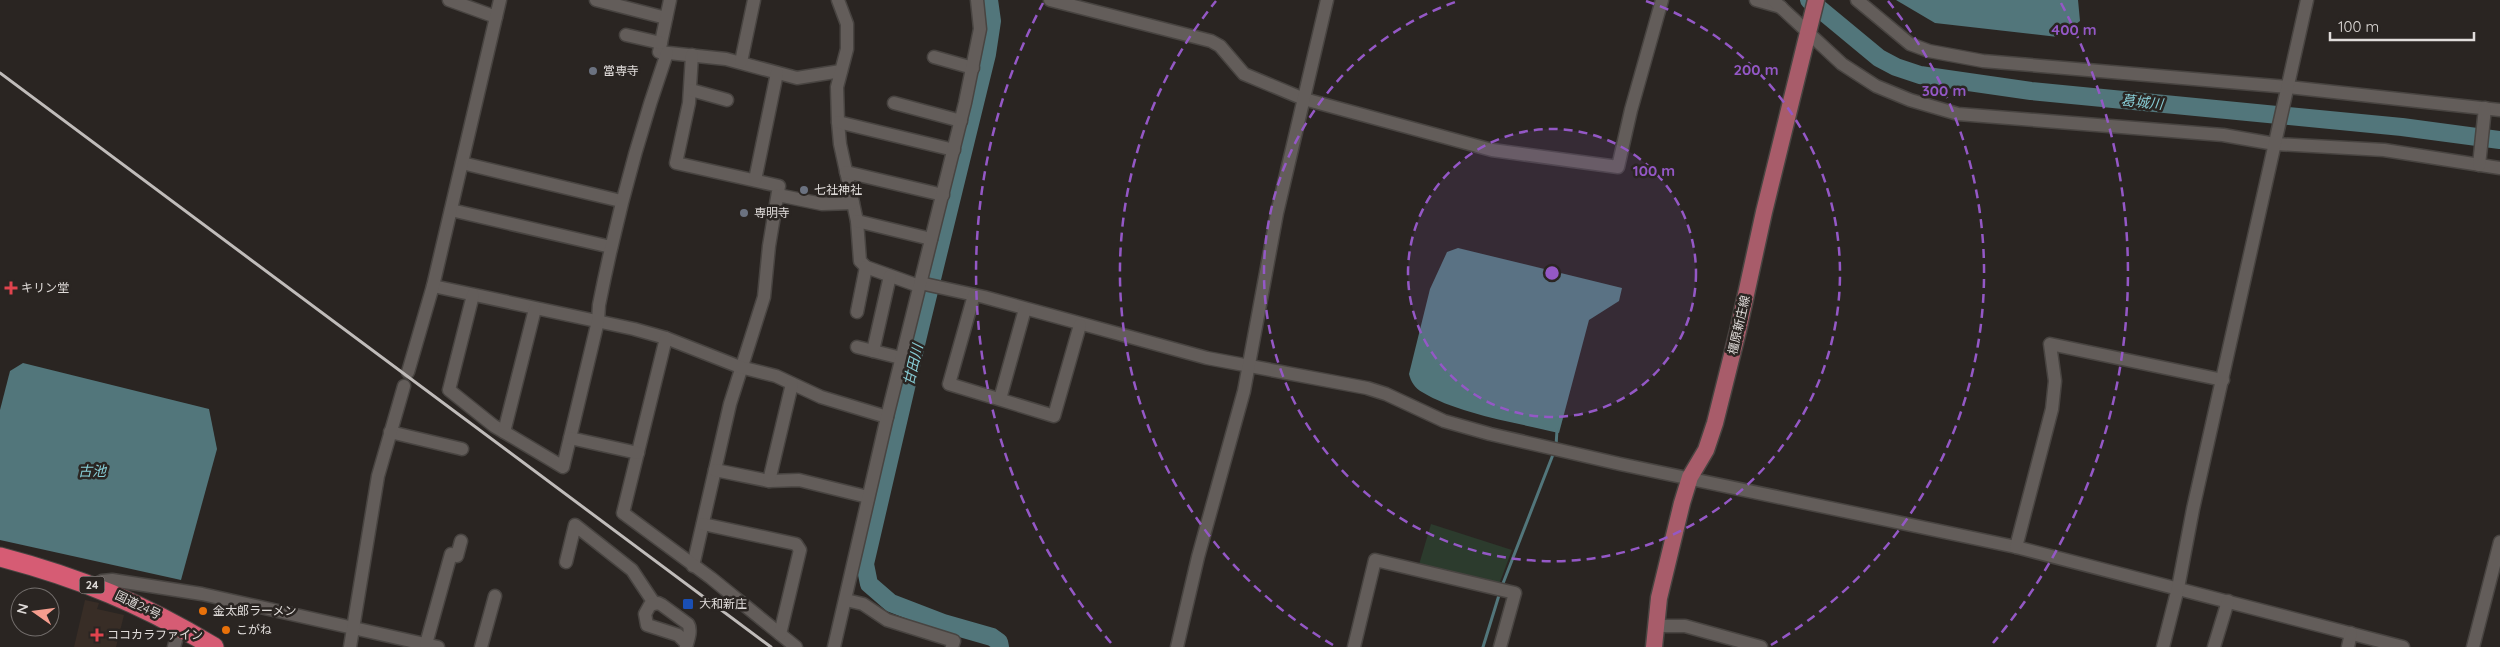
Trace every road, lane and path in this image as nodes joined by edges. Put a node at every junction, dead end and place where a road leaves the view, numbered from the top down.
1 (449, 0) edge
2 (500, 0) edge
3 (596, 0) edge
4 (670, 0) edge
5 (754, 0) edge
6 (838, 0) edge
7 (977, 0) edge
8 (1050, 0) edge
9 (1327, 0) edge
10 (1662, 0) edge
11 (1756, 0) edge
12 (1816, 0) edge
13 (1857, 0) edge
14 (2307, 0) edge
15 (1777, 3) edge
16 (496, 17) junction
17 (666, 18) junction
18 (1809, 29) junction
19 (626, 35) dead end
20 (664, 48) junction
21 (692, 55) junction
22 (934, 57) dead end
23 (740, 62) junction
24 (973, 68) junction
25 (841, 71) junction
26 (777, 73) junction
27 (690, 90) junction
28 (2287, 90) junction
29 (1304, 99) junction
30 (727, 100) dead end
31 (894, 103) dead end
32 (2500, 110) edge
33 (2485, 111) junction
34 (961, 121) junction
35 (838, 122) junction
36 (2276, 140) junction
37 (954, 150) junction
38 (2480, 161) junction
39 (462, 163) junction
40 (2500, 168) edge
41 (846, 172) junction
42 (755, 180) junction
43 (778, 195) junction
44 (943, 195) junction
45 (621, 201) junction
46 (853, 203) junction
47 (452, 210) junction
48 (857, 221) junction
49 (931, 239) junction
50 (611, 247) junction
51 (866, 267) junction
52 (890, 276) junction
53 (921, 284) junction
54 (434, 286) junction
55 (474, 295) junction
56 (974, 295) junction
57 (535, 309) junction
58 (1025, 309) junction
59 (857, 312) dead end
60 (598, 321) junction
61 (1080, 325) junction
62 (666, 338) junction
63 (856, 347) dead end
64 (873, 351) junction
65 (901, 358) junction
66 (1249, 366) junction
67 (740, 367) junction
68 (408, 372) dead end
69 (2223, 380) junction
70 (792, 384) junction
71 (404, 386) dead end
72 (1000, 399) junction
73 (887, 417) junction
74 (390, 432) junction
75 (504, 432) junction
76 (570, 438) junction
77 (462, 449) dead end
78 (638, 453) junction
79 (715, 470) junction
80 (1690, 477) junction
81 (769, 481) junction
82 (868, 496) junction
83 (703, 524) junction
84 (461, 541) dead end
85 (2500, 542) edge
86 (2016, 547) junction
87 (0, 556) edge
88 (566, 562) dead end
89 (693, 566) junction
90 (93, 586) junction
91 (2178, 588) junction
92 (495, 596) dead end
93 (846, 600) junction
94 (2228, 601) junction
95 (654, 603) junction
96 (180, 626) junction
97 (352, 626) junction
98 (1657, 626) junction
99 (780, 634) junction
100 (2351, 634) junction
101 (2377, 644) edge
102 (432, 645) edge
103 (687, 645) edge
104 (174, 647) edge
105 (214, 647) edge
106 (350, 647) edge
107 (481, 647) edge
108 (796, 647) edge
109 (834, 647) edge
110 (952, 647) edge
111 (1177, 647) edge
112 (1354, 647) edge
113 (1500, 647) edge
114 (1654, 647) edge
115 (1761, 647) edge
116 (2163, 647) edge
117 (2214, 647) edge
118 (2348, 647) edge
119 (2403, 647) edge
120 (2473, 647) edge

1 - 16 street
2 - 16 street
3 - 17 street
4 - 17 street
5 - 23 street
6 - 25 street
7 - 24 street
8 - 29 street
9 - 29 street
10 - 29 street
11 - 15 street
12 - 18 main road, 橿原新庄線
13 - 28 street
14 - 28 street
15 - 18 street
16 - 39 street
17 - 20 street
18 - 36 street
18 - 80 main road, 橿原新庄線
19 - 20 street
20 - 21 street
20 - 45 street
21 - 23 street
21 - 27 street
22 - 24 street
23 - 26 street
24 - 34 street
25 - 26 street
25 - 35 street
26 - 42 street
27 - 30 street
27 - 42 street
28 - 33 street
28 - 36 street
29 - 66 street
31 - 34 street
32 - 33 street
33 - 38 street
34 - 37 street
35 - 37 street
35 - 41 street
36 - 38 street
36 - 69 street
37 - 44 street
38 - 40 street
39 - 45 street
39 - 47 street
41 - 44 street
41 - 46 street
42 - 43 street
43 - 46 street
43 - 67 street
44 - 49 street
45 - 50 street
46 - 48 street
47 - 50 street
47 - 54 street
48 - 49 street
48 - 51 street
49 - 53 street
50 - 60 street
51 - 52 street
51 - 59 street
52 - 53 street
52 - 64 street
53 - 56 street
53 - 65 street
54 - 55 street
54 - 68 street
55 - 57 street
55 - 75 street
56 - 58 street
56 - 72 street
57 - 60 street
57 - 75 street
58 - 61 street
58 - 72 street
60 - 62 street
60 - 76 street
61 - 66 street
61 - 72 street
62 - 67 street
62 - 78 street
63 - 64 street
64 - 65 street
65 - 73 street
66 - 80 street
66 - 111 street
67 - 70 street
67 - 79 street
69 - 86 street
69 - 91 street
70 - 73 street
70 - 81 street
71 - 74 street
73 - 82 street
74 - 77 street
74 - 97 street
75 - 76 street
76 - 78 street
78 - 89 street
79 - 81 street
79 - 83 street
80 - 86 street
80 - 98 main road, 橿原新庄線
81 - 82 street
82 - 93 street
83 - 89 street
83 - 99 street
84 - 102 street
85 - 120 street
86 - 91 street
87 - 90 highway, 国道24号 / 24
88 - 95 street
89 - 99 street
90 - 96 highway, 国道24号 / 24
90 - 97 street
91 - 94 street
91 - 116 street
92 - 107 street
93 - 109 street
93 - 110 street
94 - 100 street
94 - 117 street
95 - 103 street
95 - 103 street
96 - 104 street
96 - 105 highway, 国道24号 / 24
97 - 102 street
97 - 106 street
98 - 114 main road, 橿原新庄線
98 - 115 street
99 - 108 street
100 - 101 street
100 - 118 street
101 - 119 street
112 - 113 street

